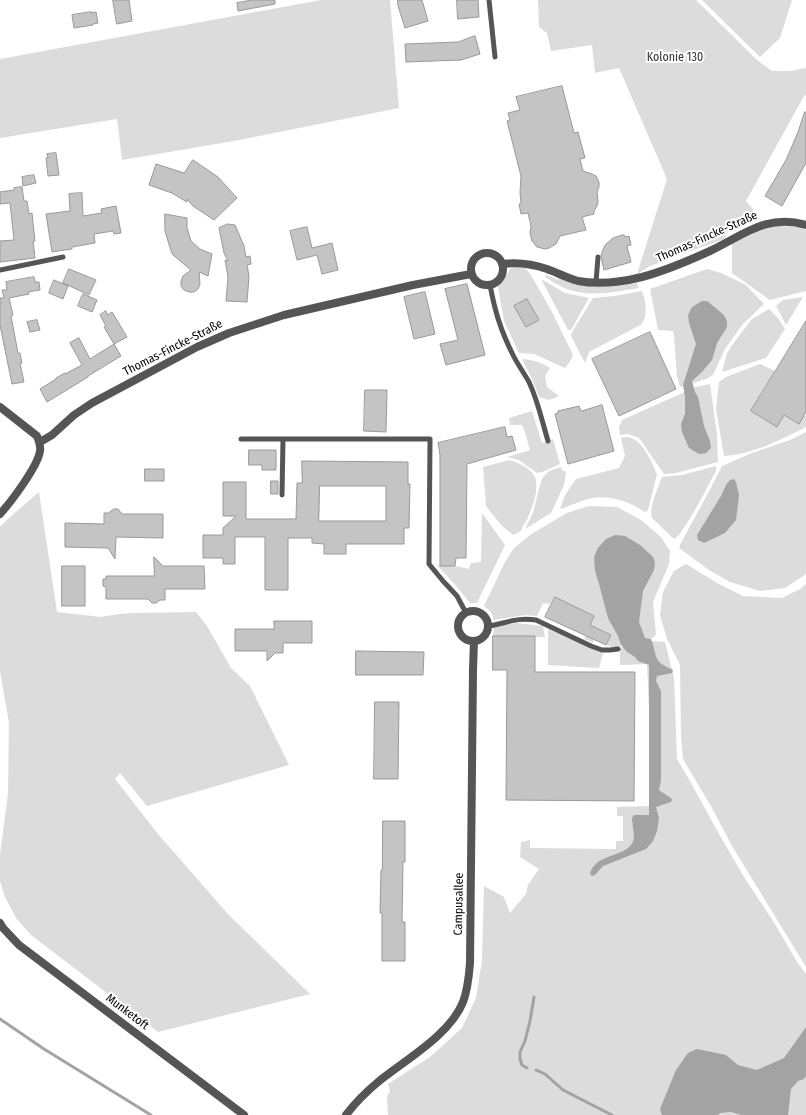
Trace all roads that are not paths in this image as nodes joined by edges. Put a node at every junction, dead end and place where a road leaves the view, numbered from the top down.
1 (489, 0) edge
2 (495, 57) dead end
3 (806, 225) edge
4 (63, 257) dead end
5 (598, 257) dead end
6 (502, 264) junction
7 (0, 270) edge
8 (471, 274) junction
9 (596, 282) junction
10 (490, 285) junction
11 (0, 407) edge
12 (240, 439) dead end
13 (283, 439) junction
14 (548, 441) dead end
15 (40, 442) junction
16 (282, 495) dead end
17 (0, 514) edge
18 (466, 612) junction
19 (489, 626) junction
20 (474, 641) junction
21 (618, 649) dead end
22 (0, 923) edge
23 (244, 1115) edge
24 (346, 1115) edge

1 - 2 lane
3 - 9 street, Thomas-Fincke-Straße
4 - 7 lane
5 - 9 lane
6 - 8 street
6 - 9 street, Thomas-Fincke-Straße
6 - 10 street
8 - 10 street
8 - 15 street, Thomas-Fincke-Straße
10 - 14 lane
11 - 15 street
12 - 13 lane
13 - 16 lane
13 - 18 lane
15 - 17 street
18 - 19 street
18 - 20 street
19 - 20 street
19 - 21 lane
20 - 24 street, Campusallee
22 - 23 street, Munketoft

